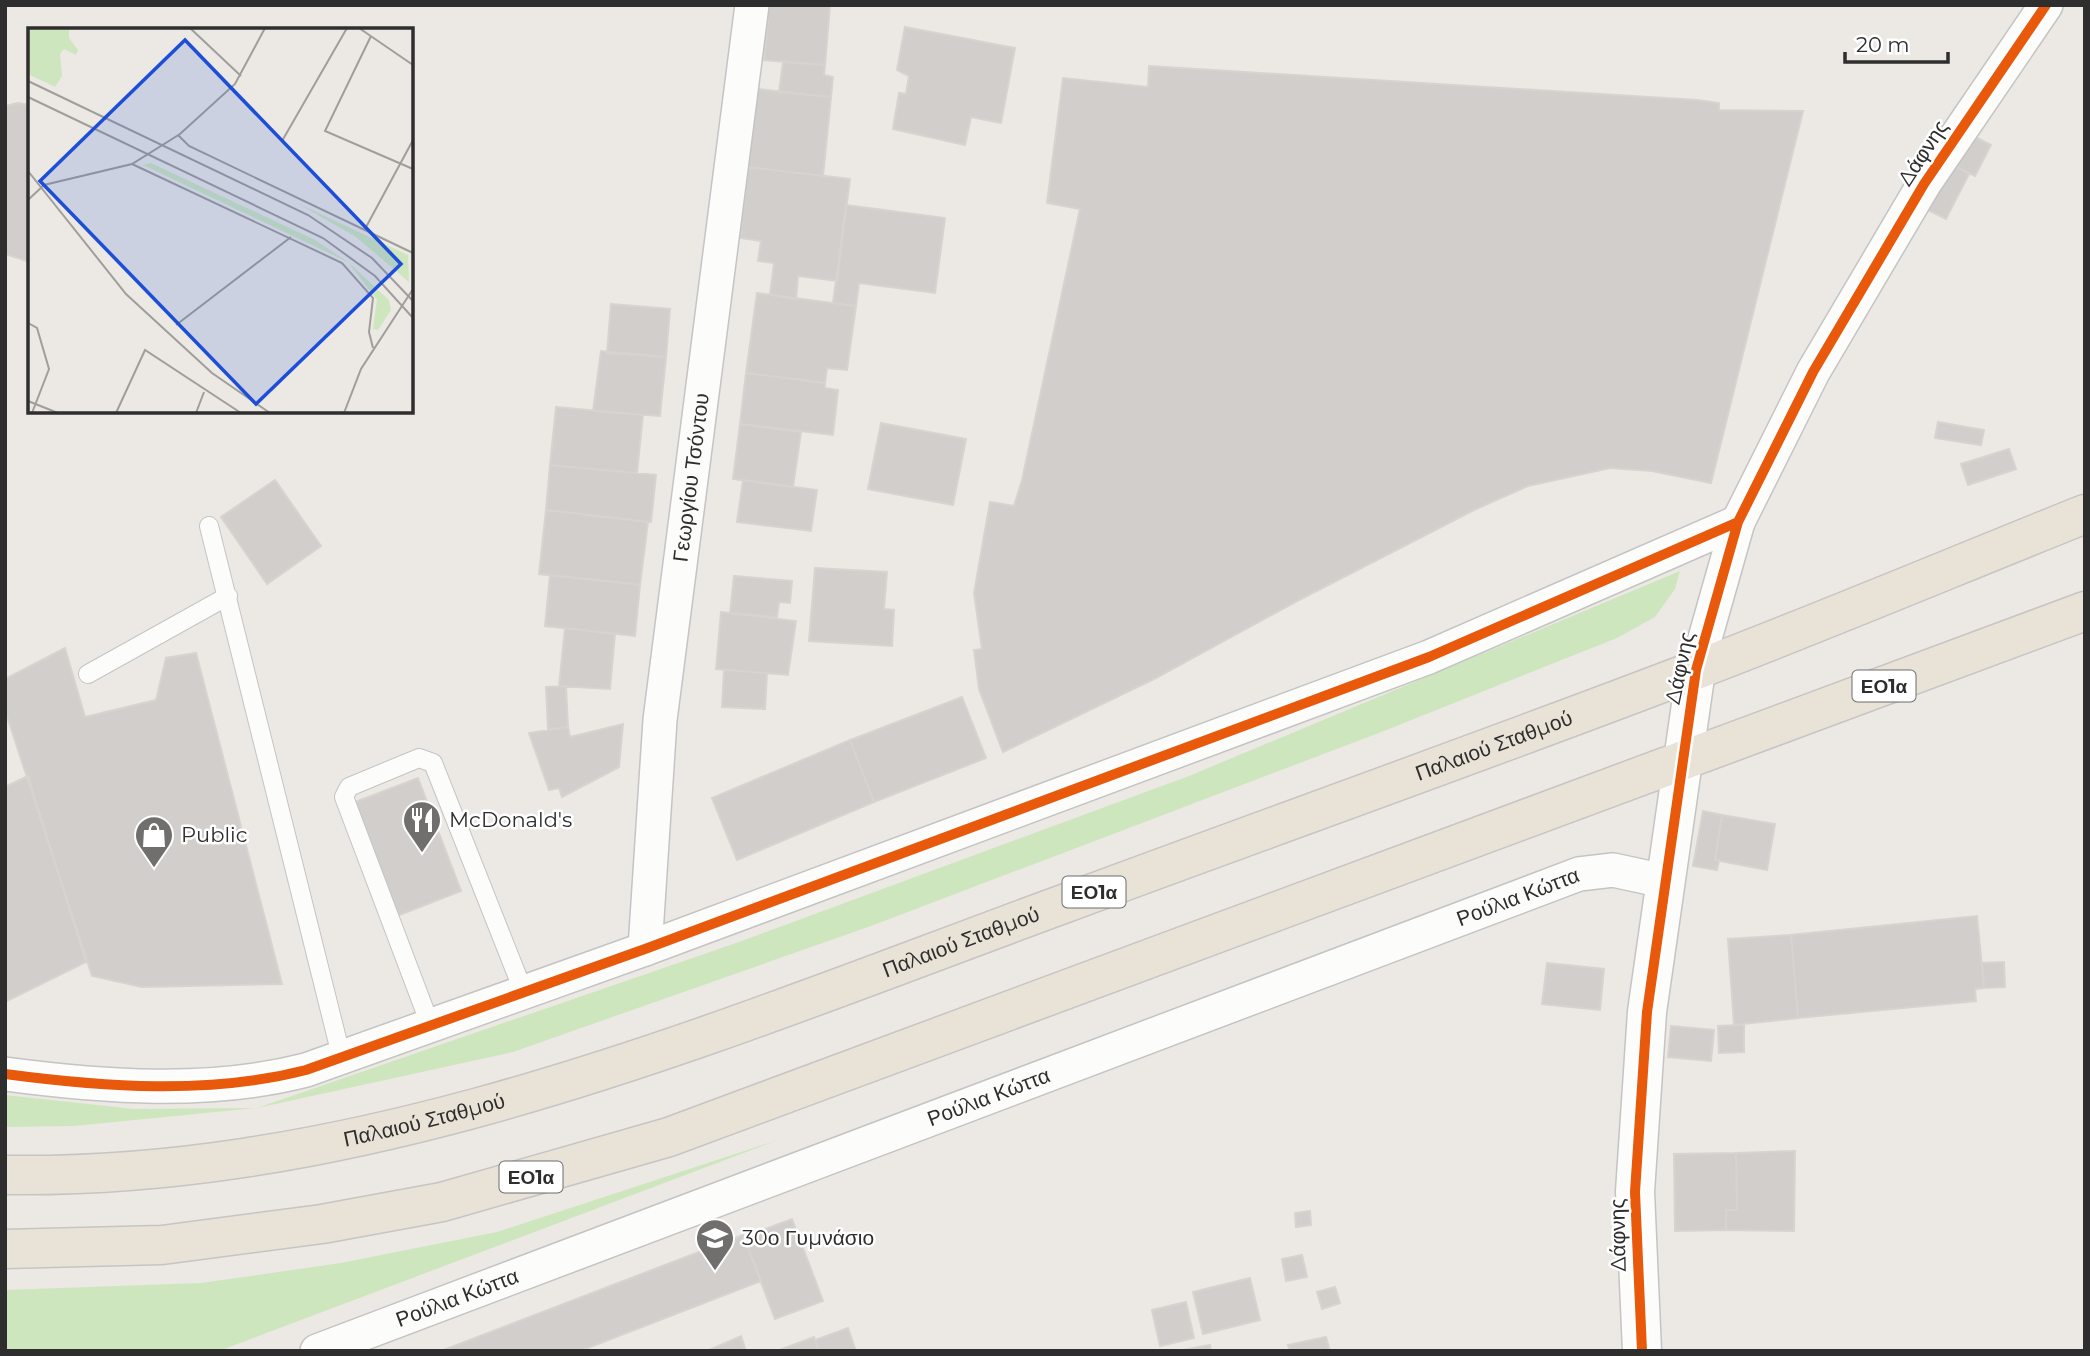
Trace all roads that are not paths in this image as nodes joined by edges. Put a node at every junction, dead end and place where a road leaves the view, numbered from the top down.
1 (752, 5) edge
2 (2046, 5) edge
3 (2085, 514) edge
4 (1738, 522) junction
5 (209, 526) dead end
6 (228, 596) junction
7 (2085, 611) edge
8 (1696, 670) junction
9 (88, 674) dead end
10 (1682, 762) junction
11 (1664, 881) junction
12 (645, 949) junction
13 (524, 993) junction
14 (431, 1027) junction
15 (342, 1059) junction
16 (5, 1074) edge
17 (5, 1175) edge
18 (5, 1248) edge
19 (329, 1349) edge
20 (1642, 1351) edge

1 - 12 street, Γεωργίου Τσόντου
2 - 4 street, Δάφνης
3 - 8 highway, Παλαιού Σταθμού / ΕΟ1α
4 - 8 street, Δάφνης
4 - 12 street
5 - 6 lane
6 - 9 lane
6 - 15 lane
7 - 10 highway, ΕΟ1α
8 - 10 street, Δάφνης
8 - 17 highway, Παλαιού Σταθμού / ΕΟ1α
10 - 11 street, Δάφνης
10 - 18 highway, ΕΟ1α
11 - 19 street, Ρούλια Κώττα
11 - 20 street, Δάφνης
12 - 13 street
13 - 14 street
13 - 14 lane
14 - 15 street
15 - 16 street

